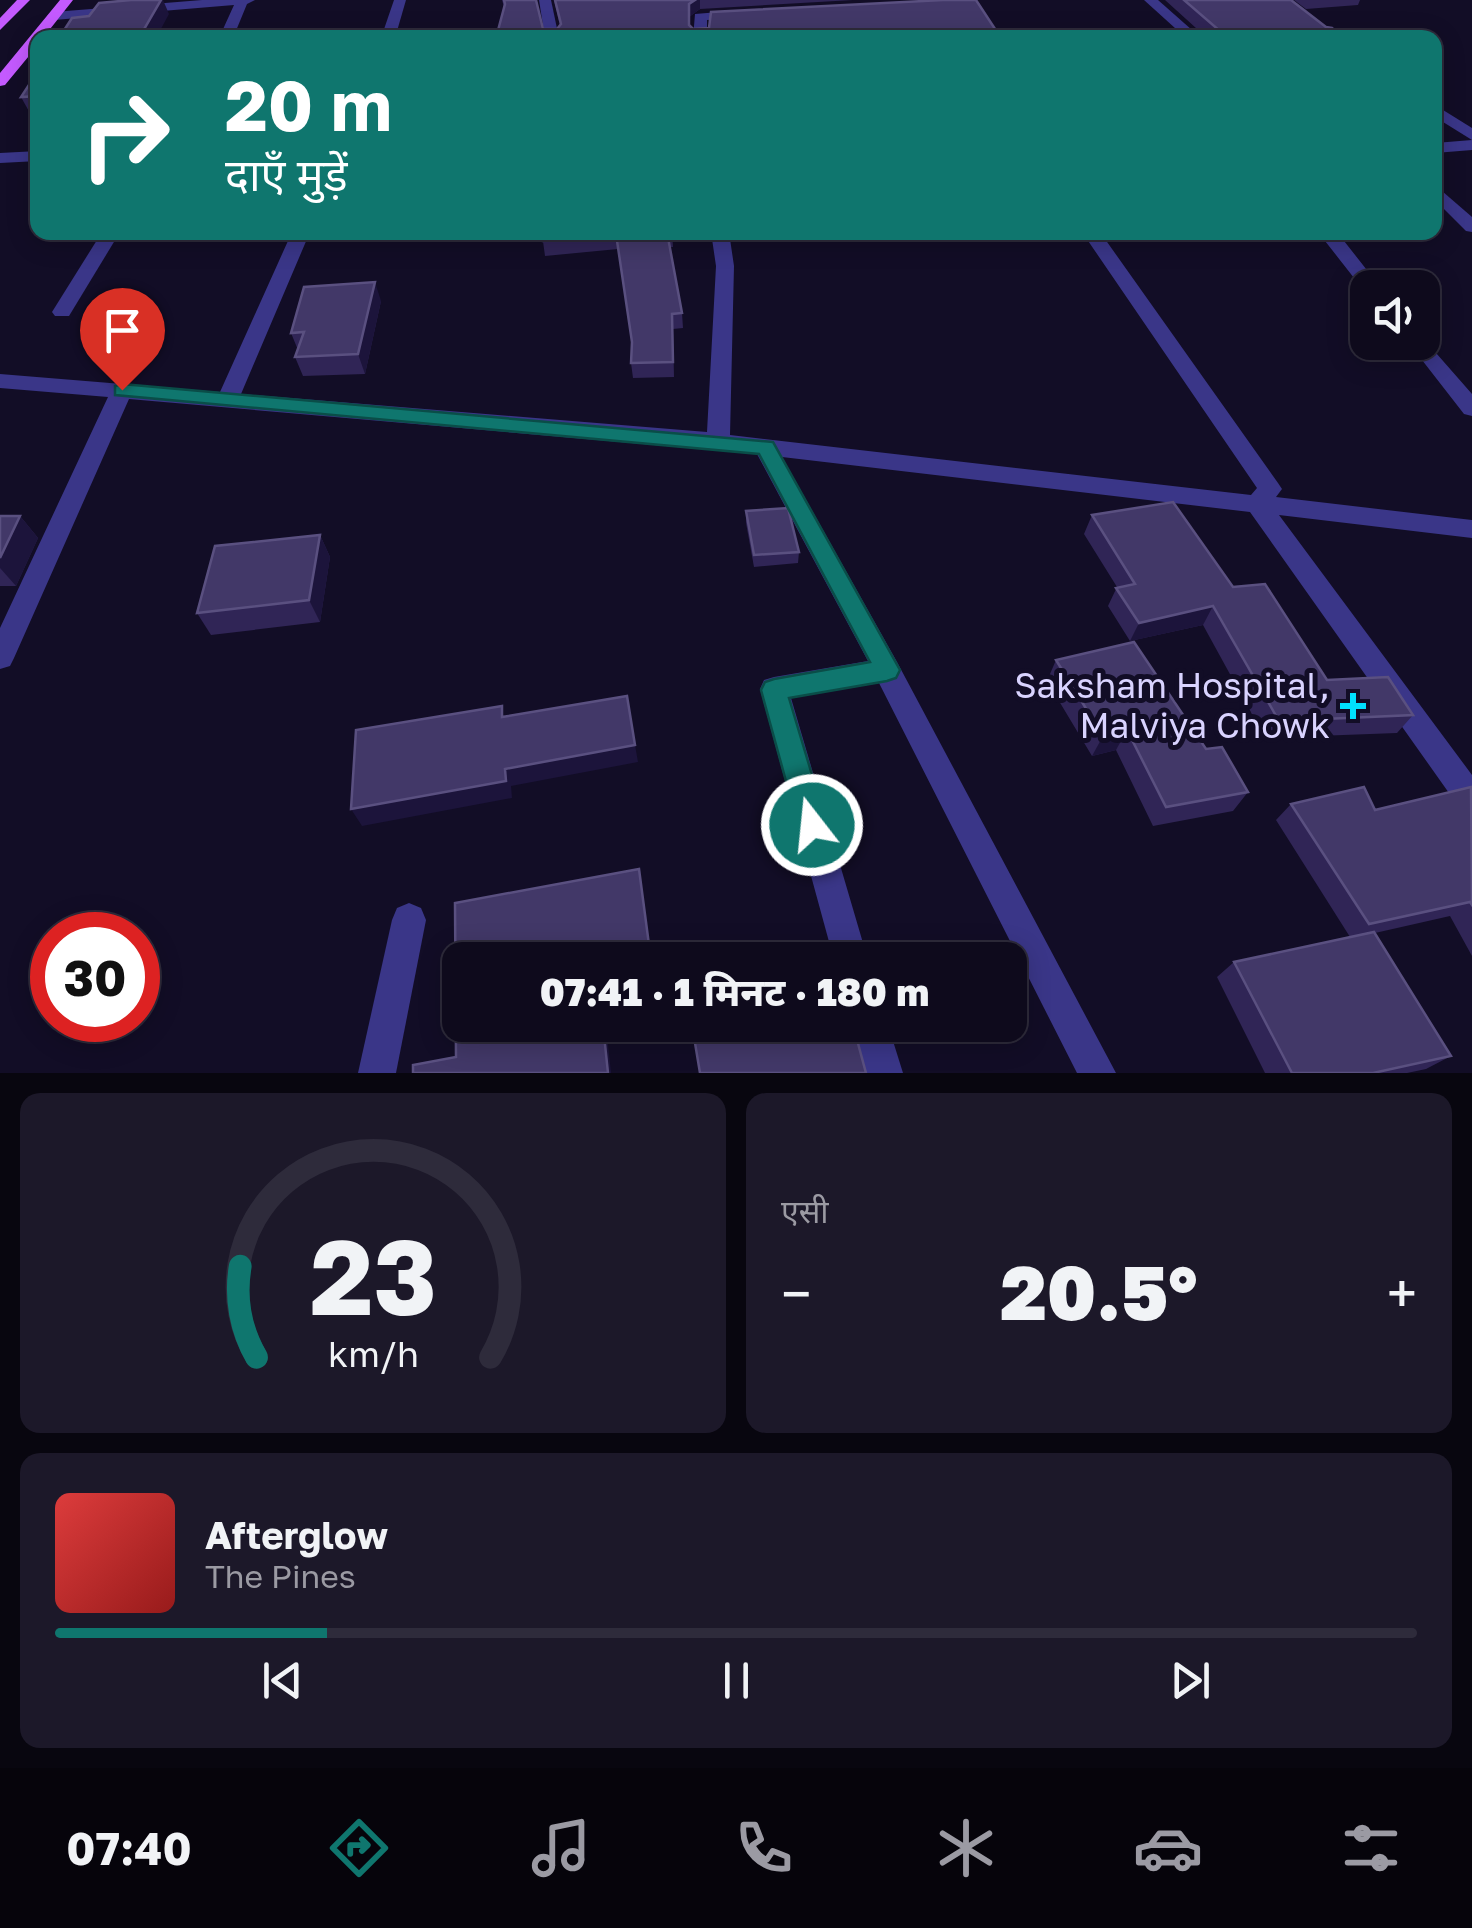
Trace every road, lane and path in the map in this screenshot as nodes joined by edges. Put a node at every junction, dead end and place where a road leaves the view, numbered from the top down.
1 (24, 0) edge
2 (66, 0) edge
3 (246, 0) edge
4 (400, 0) edge
5 (544, 0) edge
6 (700, 0) edge
7 (1150, 0) edge
8 (754, 14) edge
9 (54, 16) junction
10 (700, 18) junction
11 (0, 26) edge
12 (43, 30) edge
13 (230, 30) edge
14 (391, 30) edge
15 (550, 30) edge
16 (700, 30) edge
17 (1186, 30) edge
18 (30, 45) edge
19 (0, 82) edge
20 (1442, 115) edge
21 (1472, 134) edge
22 (1472, 145) edge
23 (1442, 147) edge
24 (30, 156) edge
25 (0, 158) edge
26 (1442, 197) edge
27 (1472, 228) edge
28 (107, 240) edge
29 (298, 240) edge
30 (721, 240) edge
31 (1097, 240) edge
32 (1333, 240) edge
33 (1358, 270) edge
34 (62, 312) dead end
35 (1433, 360) edge
36 (0, 381) edge
37 (122, 390) junction
38 (228, 399) junction
39 (1472, 409) edge
40 (718, 442) junction
41 (766, 447) junction
42 (1257, 504) junction
43 (1472, 529) edge
44 (0, 658) edge
45 (887, 670) junction
46 (1472, 800) edge
47 (409, 920) dead end
48 (846, 942) edge
49 (875, 1042) edge
50 (378, 1073) edge
51 (884, 1073) edge
52 (1097, 1073) edge

1 - 11 main road
2 - 9 main road
3 - 9 street
3 - 13 street
4 - 14 street
5 - 15 street
6 - 10 street
7 - 17 street
8 - 10 street
9 - 12 main road
10 - 16 street
18 - 19 main road
20 - 21 street
22 - 23 street
24 - 25 street
26 - 27 street
28 - 34 street
29 - 38 street
30 - 40 street
31 - 42 street
32 - 33 street
35 - 39 street
36 - 37 street
37 - 38 street
37 - 44 street
38 - 40 street
40 - 41 street
41 - 42 street
41 - 45 street
42 - 43 street
42 - 46 street
45 - 48 street
45 - 52 street
47 - 50 street
49 - 51 street

